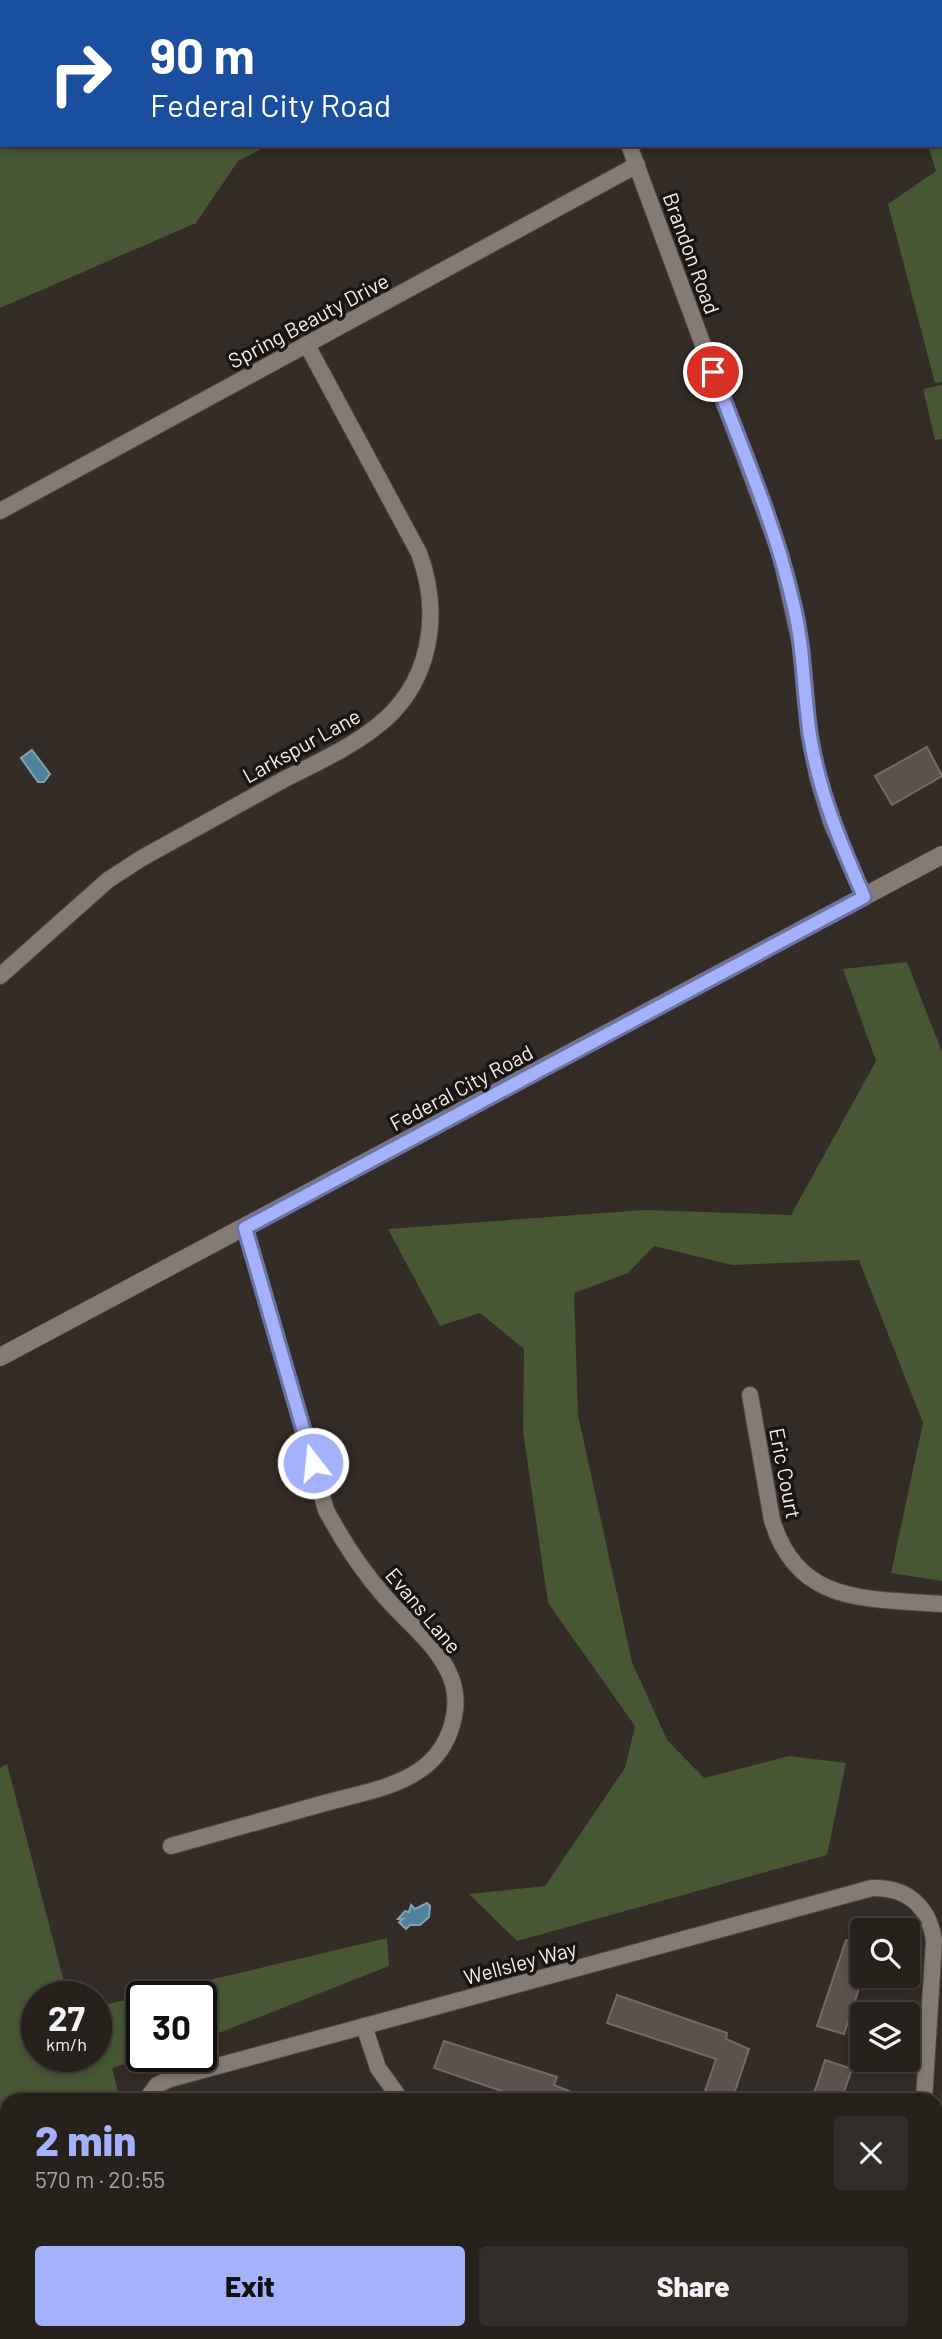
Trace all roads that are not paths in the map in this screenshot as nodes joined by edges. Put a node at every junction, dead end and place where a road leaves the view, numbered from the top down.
1 (630, 147) edge
2 (637, 165) junction
3 (307, 345) junction
4 (0, 511) edge
5 (942, 855) edge
6 (864, 897) junction
7 (0, 976) edge
8 (245, 1228) junction
9 (0, 1357) edge
10 (750, 1395) dead end
11 (942, 1604) edge
12 (171, 1846) dead end
13 (364, 2026) junction
14 (152, 2093) edge
15 (396, 2093) edge
16 (924, 2093) edge

1 - 2 street, Brandon Road
2 - 3 street, Spring Beauty Drive
2 - 6 street, Brandon Road
3 - 4 street, Spring Beauty Drive
3 - 7 street, Larkspur Lane
5 - 6 street, Federal City Road
6 - 8 street, Federal City Road
8 - 9 street, Federal City Road
8 - 12 street, Evans Lane
10 - 11 street, Eric Court
13 - 14 street, Wellsley Way
13 - 15 street
13 - 16 street, Wellsley Way

